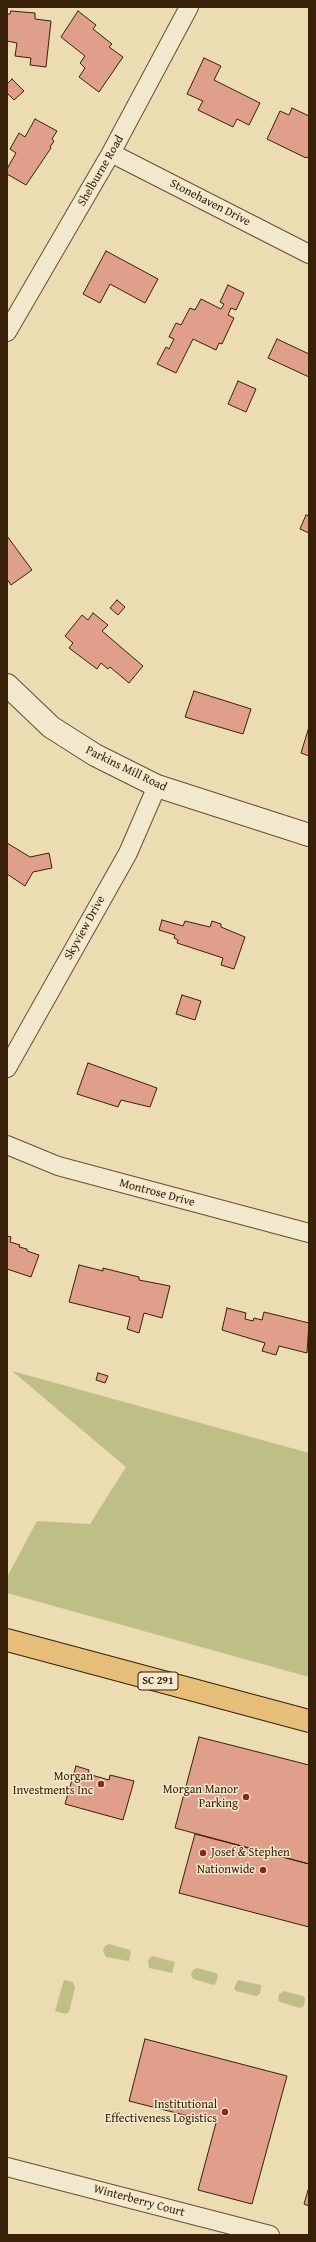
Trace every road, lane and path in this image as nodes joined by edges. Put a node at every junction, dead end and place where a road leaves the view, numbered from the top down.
1 (189, 7) edge
2 (111, 153) junction
3 (309, 254) edge
4 (7, 332) edge
5 (7, 685) edge
6 (157, 786) junction
7 (309, 835) edge
8 (7, 1068) edge
9 (7, 1145) edge
10 (309, 1233) edge
11 (7, 1640) edge
12 (309, 1721) edge
13 (7, 2167) edge
14 (270, 2235) edge

1 - 2 street, Shelburne Road
2 - 3 street, Stonehaven Drive
2 - 4 street, Shelburne Road
5 - 6 street, Parkins Mill Road
6 - 7 street, Parkins Mill Road
6 - 8 street, Skyview Drive
9 - 10 street, Montrose Drive
11 - 12 main road, SC 291
13 - 14 street, Winterberry Court

